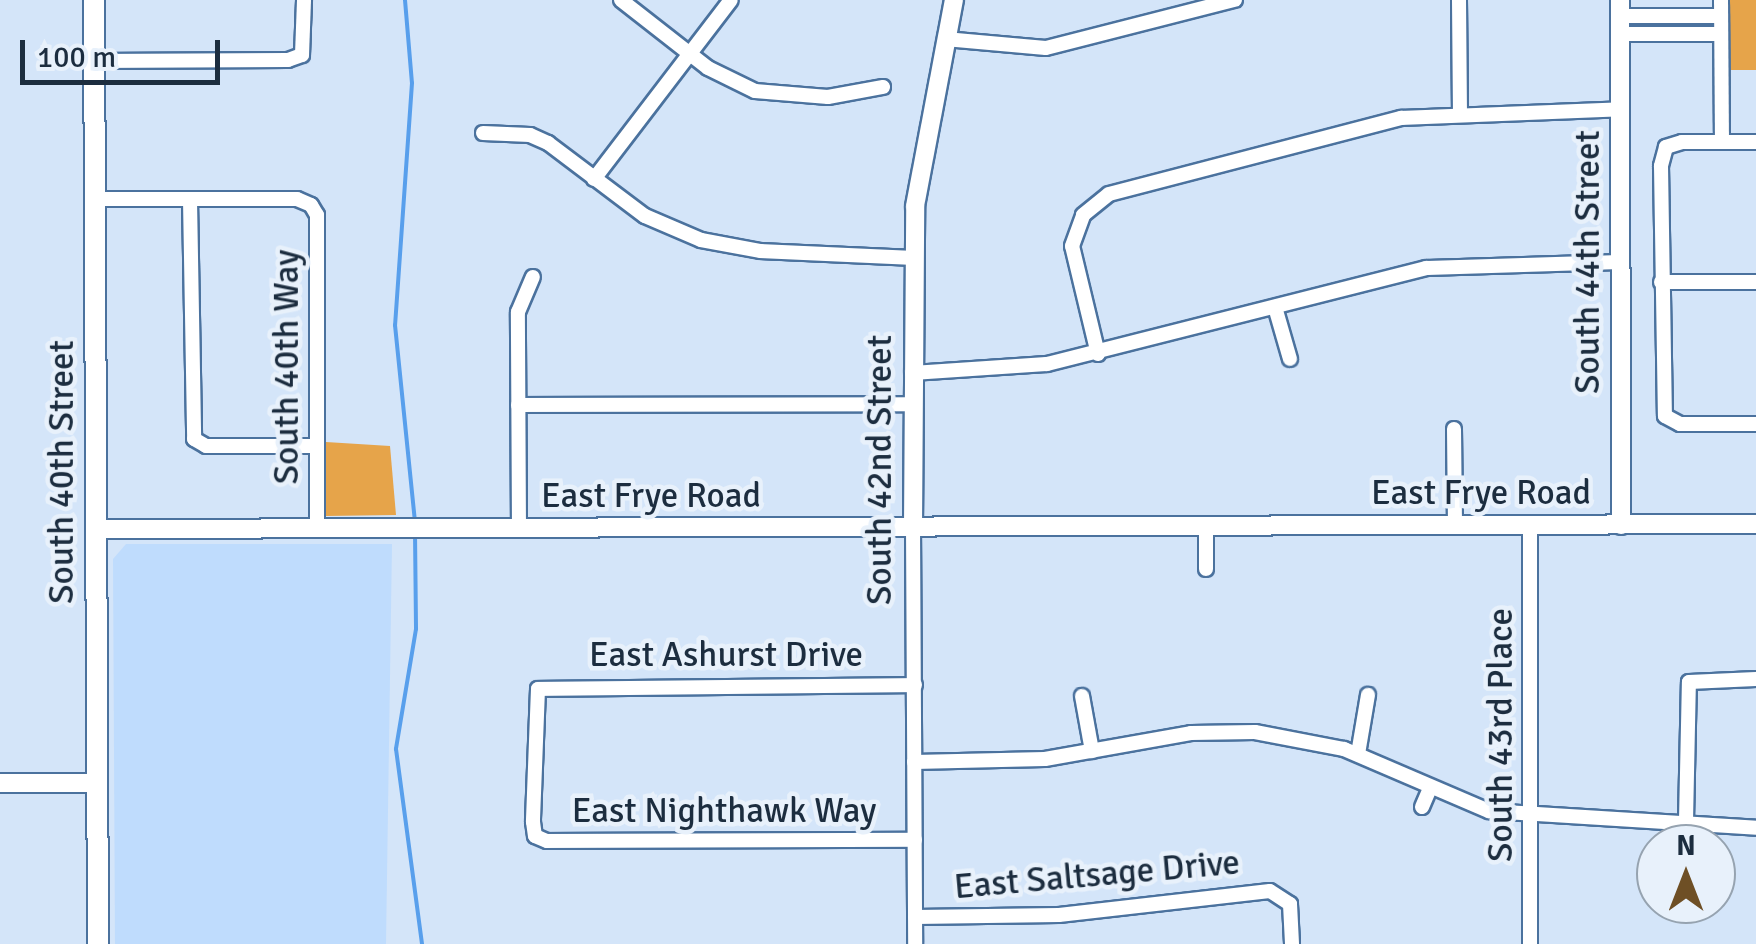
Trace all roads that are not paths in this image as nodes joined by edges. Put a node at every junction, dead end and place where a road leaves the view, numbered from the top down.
1 (94, 0) edge
2 (304, 0) edge
3 (621, 0) edge
4 (732, 0) edge
5 (954, 0) edge
6 (1235, 0) edge
7 (1459, 0) edge
8 (1721, 8) edge
9 (1673, 16) junction
10 (1620, 17) edge
11 (1673, 34) junction
12 (1721, 34) junction
13 (945, 39) junction
14 (690, 54) junction
15 (94, 60) junction
16 (883, 86) dead end
17 (1621, 109) junction
18 (1460, 112) junction
19 (483, 134) dead end
20 (1722, 142) junction
21 (1756, 142) edge
22 (594, 178) junction
23 (94, 199) junction
24 (190, 200) junction
25 (912, 258) junction
26 (1621, 262) junction
27 (533, 276) dead end
28 (1661, 282) junction
29 (1756, 282) edge
30 (1275, 307) junction
31 (1098, 354) junction
32 (1290, 359) dead end
33 (912, 374) junction
34 (518, 404) junction
35 (912, 404) junction
36 (1756, 424) edge
37 (1454, 430) dead end
38 (317, 446) junction
39 (1620, 524) junction
40 (1756, 524) edge
41 (1530, 525) junction
42 (1206, 526) junction
43 (1455, 526) junction
44 (913, 528) junction
45 (519, 529) junction
46 (96, 530) junction
47 (317, 530) junction
48 (1206, 569) dead end
49 (1756, 679) edge
50 (915, 685) junction
51 (1368, 695) dead end
52 (1082, 696) dead end
53 (1092, 751) junction
54 (1358, 754) junction
55 (914, 762) junction
56 (0, 783) edge
57 (96, 783) junction
58 (1430, 788) junction
59 (1422, 807) dead end
60 (1532, 813) junction
61 (1686, 821) junction
62 (1756, 828) edge
63 (535, 836) joint
64 (915, 840) junction
65 (915, 918) junction
66 (98, 944) edge
67 (915, 944) edge
68 (1292, 944) edge
69 (1530, 944) edge

1 - 15 main road, South 40th Street
2 - 15 street
3 - 14 street
4 - 14 street
5 - 13 street, South 42nd Street
6 - 13 street
7 - 18 street
8 - 9 street
8 - 12 street
9 - 10 street
9 - 11 street
10 - 11 street
10 - 17 street, South 44th Street
11 - 12 street
12 - 20 street
13 - 25 street, South 42nd Street
14 - 16 street
14 - 22 street
15 - 23 main road, South 40th Street
17 - 18 street
17 - 26 street, South 44th Street
18 - 31 street
19 - 22 street
20 - 21 street
20 - 28 street
22 - 25 street
23 - 24 street
23 - 46 main road, South 40th Street
24 - 38 street
24 - 38 street, South 40th Way
25 - 33 street, South 42nd Street
26 - 30 street
26 - 39 street, South 44th Street
27 - 34 street
28 - 29 street
28 - 36 street
30 - 31 street
30 - 32 street
31 - 33 street
33 - 35 street, South 42nd Street
34 - 35 street
34 - 45 street
35 - 44 street, South 42nd Street
37 - 43 street
38 - 47 street, South 40th Way
39 - 40 street, East Frye Road
39 - 41 street, East Frye Road
41 - 43 street, East Frye Road
41 - 60 street, South 43rd Place
42 - 43 street, East Frye Road
42 - 44 street, East Frye Road
42 - 48 street
44 - 45 street, East Frye Road
44 - 50 street, South 42nd Street
45 - 47 street, East Frye Road
46 - 47 street, East Frye Road
46 - 57 main road, South 40th Street
49 - 61 street
50 - 55 street, South 42nd Street
50 - 63 street, East Ashurst Drive
51 - 54 street
52 - 53 street
53 - 54 street
53 - 55 street
54 - 58 street
55 - 64 street, South 42nd Street
56 - 57 street
57 - 66 main road, South 40th Street
58 - 59 street
58 - 60 street
60 - 61 street
60 - 69 street, South 43rd Place
61 - 62 street
63 - 64 street, East Nighthawk Way
64 - 65 street, South 42nd Street
65 - 67 street, South 42nd Street
65 - 68 street, East Saltsage Drive

